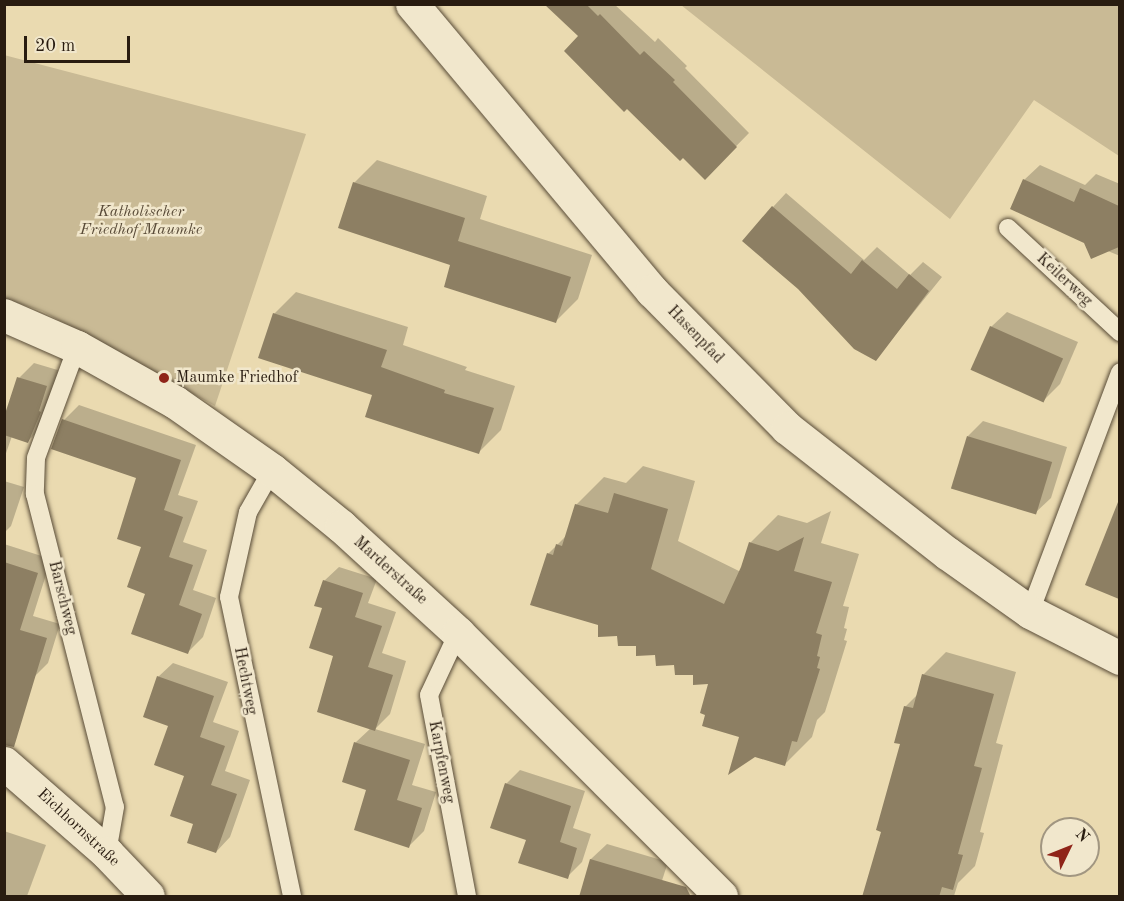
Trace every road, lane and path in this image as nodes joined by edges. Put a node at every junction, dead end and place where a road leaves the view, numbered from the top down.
1 (412, 4) edge
2 (1008, 228) dead end
3 (4, 315) edge
4 (1119, 332) edge
5 (76, 347) junction
6 (1119, 372) edge
7 (272, 470) junction
8 (1030, 612) junction
9 (458, 633) junction
10 (1119, 658) edge
11 (4, 763) edge
12 (107, 853) junction
13 (148, 897) edge
14 (292, 897) edge
15 (467, 897) edge
16 (721, 897) edge

1 - 8 street, Hasenpfad
2 - 4 lane, Keilerweg
3 - 5 street, Marderstraße
5 - 7 street, Marderstraße
5 - 12 lane, Barschweg
6 - 8 lane
7 - 9 street, Marderstraße
7 - 14 lane, Hechtweg
8 - 10 street, Hasenpfad
9 - 15 lane, Karpfenweg
9 - 16 street, Marderstraße
11 - 12 street, Eichhornstraße
12 - 13 street, Eichhornstraße

